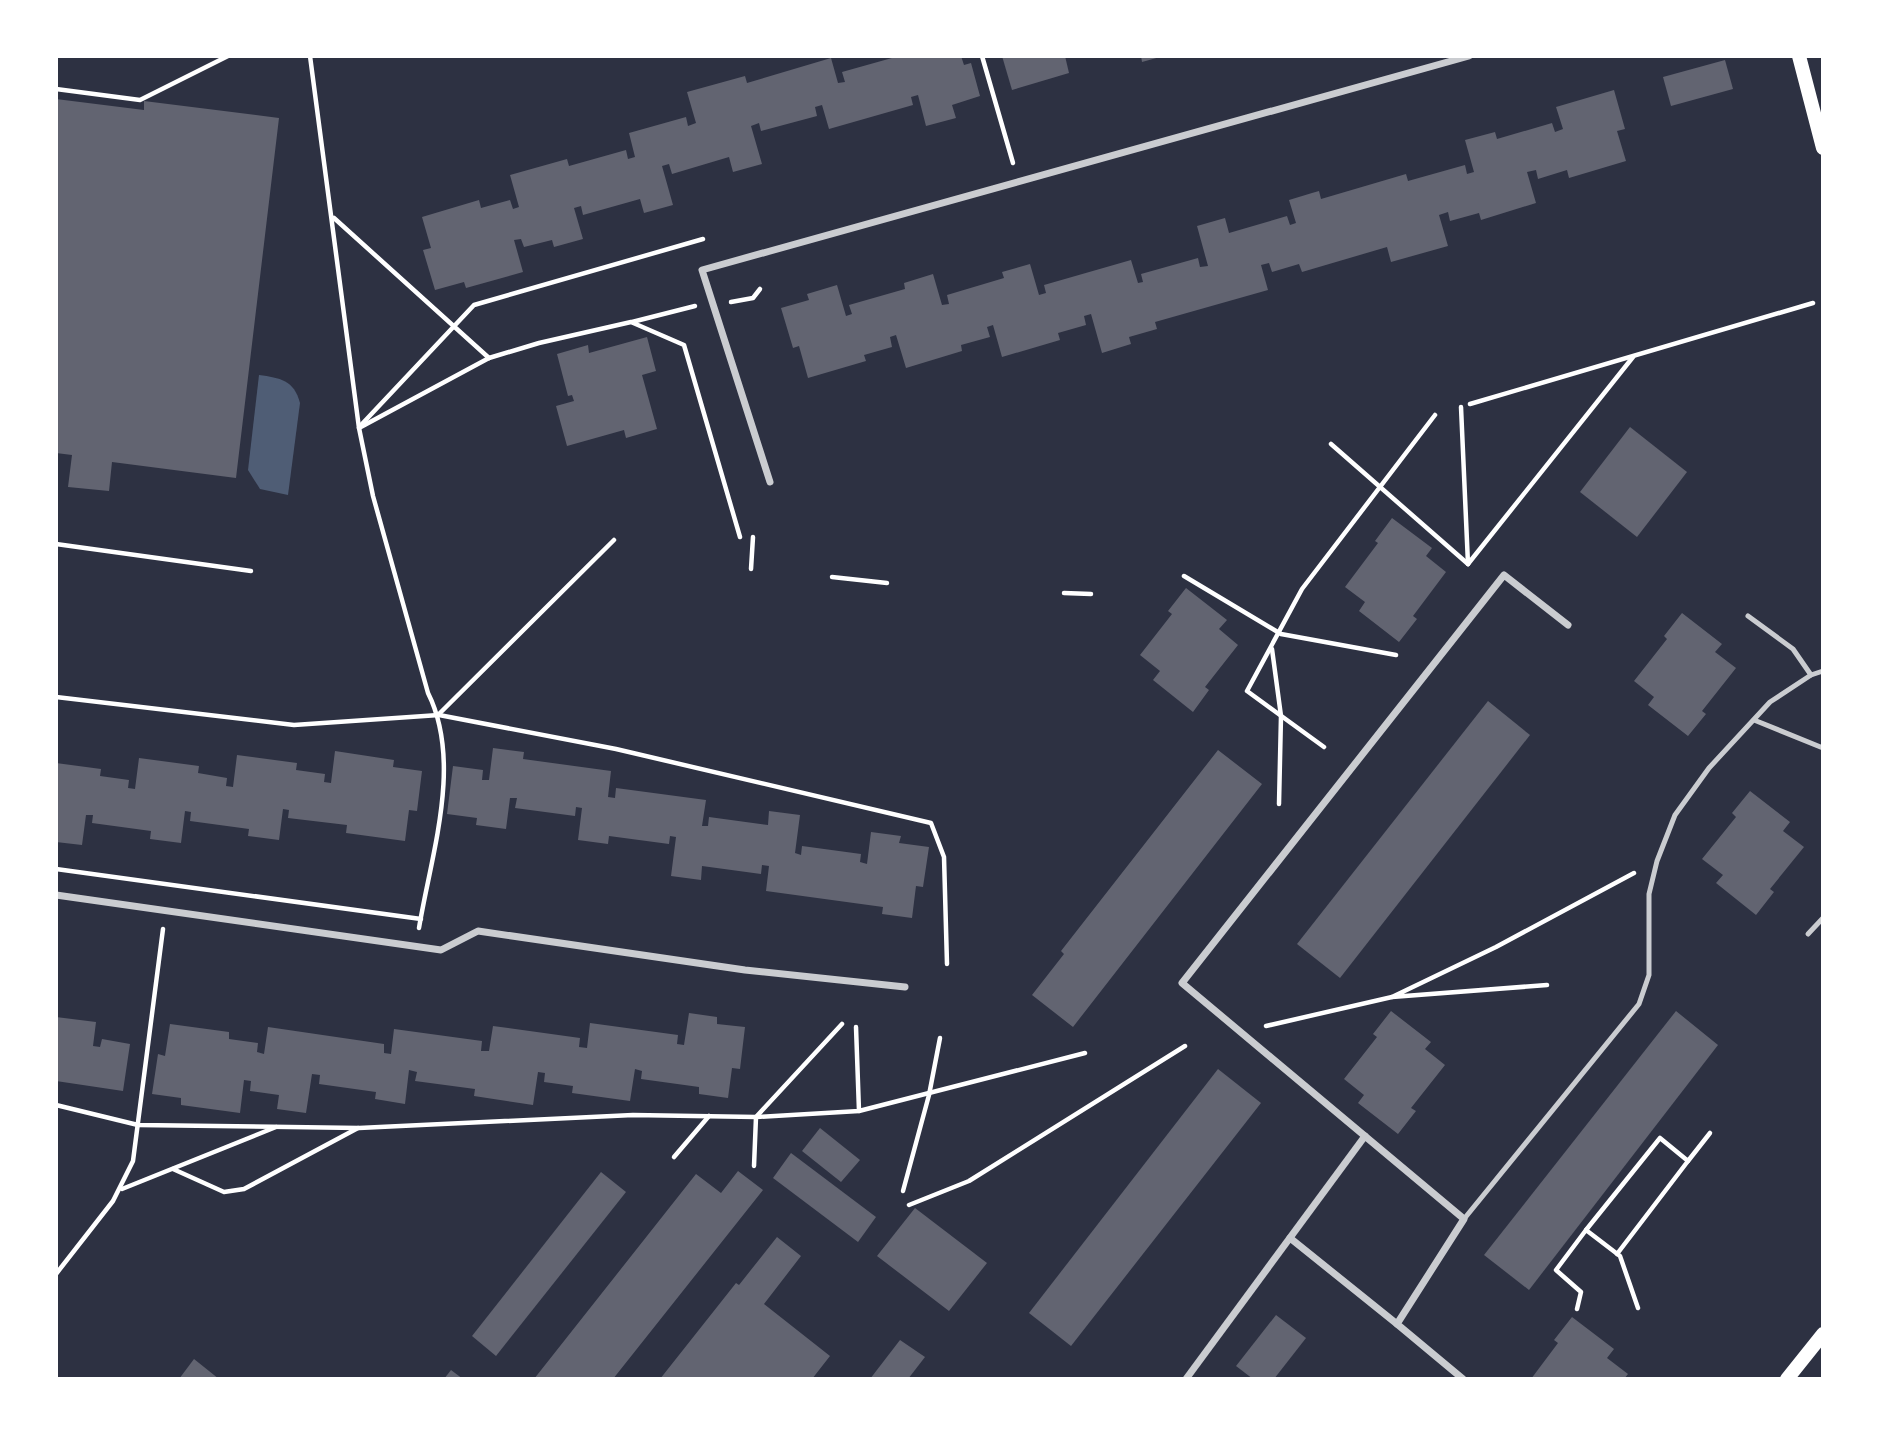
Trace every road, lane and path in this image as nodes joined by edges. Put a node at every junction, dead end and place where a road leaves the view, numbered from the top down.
1 (228, 56) edge
2 (310, 56) edge
3 (982, 56) edge
4 (1469, 56) edge
5 (1800, 56) edge
6 (56, 89) edge
7 (1823, 148) edge
8 (1018, 184) junction
9 (333, 217) junction
10 (703, 239) dead end
11 (760, 289) dead end
12 (715, 303) junction
13 (1813, 303) dead end
14 (631, 322) junction
15 (456, 327) junction
16 (1633, 356) junction
17 (489, 358) junction
18 (1470, 404) dead end
19 (1461, 407) dead end
20 (1435, 415) dead end
21 (359, 428) junction
22 (1331, 444) dead end
23 (770, 482) dead end
24 (1381, 488) junction
25 (740, 537) dead end
26 (753, 537) dead end
27 (614, 540) dead end
28 (56, 544) edge
29 (1468, 565) junction
30 (751, 569) dead end
31 (251, 570) dead end
32 (1184, 576) dead end
33 (832, 578) dead end
34 (887, 583) dead end
35 (1064, 593) dead end
36 (1091, 594) dead end
37 (1748, 616) dead end
38 (1568, 625) dead end
39 (1281, 634) junction
40 (1272, 649) junction
41 (1396, 655) dead end
42 (1823, 671) edge
43 (1811, 675) junction
44 (56, 697) edge
45 (439, 715) junction
46 (1281, 716) junction
47 (1754, 720) junction
48 (1324, 747) dead end
49 (1823, 748) edge
50 (1279, 804) dead end
51 (1657, 860) junction
52 (56, 869) edge
53 (56, 895) edge
54 (165, 910) junction
55 (1823, 918) edge
56 (421, 919) junction
57 (1808, 934) dead end
58 (416, 946) junction
59 (947, 964) dead end
60 (1547, 985) dead end
61 (905, 987) dead end
62 (1392, 997) junction
63 (842, 1024) dead end
64 (856, 1027) dead end
65 (1241, 1032) junction
66 (940, 1038) dead end
67 (1185, 1046) dead end
68 (1085, 1053) dead end
69 (929, 1095) junction
70 (56, 1105) edge
71 (859, 1111) junction
72 (709, 1116) junction
73 (756, 1117) junction
74 (138, 1125) junction
75 (278, 1127) junction
76 (359, 1128) junction
77 (1710, 1133) dead end
78 (1365, 1136) junction
79 (674, 1157) dead end
80 (1688, 1161) junction
81 (754, 1166) dead end
82 (173, 1169) junction
83 (121, 1189) junction
84 (904, 1191) dead end
85 (909, 1205) dead end
86 (1464, 1219) junction
87 (1586, 1230) junction
88 (1290, 1238) junction
89 (1617, 1254) junction
90 (56, 1274) edge
91 (1638, 1308) dead end
92 (1577, 1309) dead end
93 (1397, 1324) junction
94 (1823, 1334) edge
95 (1186, 1379) edge
96 (1463, 1379) edge
97 (1787, 1379) edge

1 - 6 path
2 - 9 path
3 - 8 path
4 - 8 street
5 - 7 main road
8 - 12 street
9 - 15 path
9 - 21 path
10 - 15 path
11 - 12 path
12 - 14 path
12 - 23 street
13 - 16 path
14 - 17 path
14 - 25 path
15 - 17 path
15 - 21 path
16 - 18 path
16 - 29 path
17 - 21 path
19 - 29 path
20 - 24 path
21 - 45 path
22 - 24 path
24 - 29 path
24 - 39 path
26 - 30 path
27 - 45 path
28 - 31 path
32 - 39 path
33 - 34 path
35 - 36 path
37 - 43 lane
38 - 65 street
39 - 40 path
39 - 41 path
40 - 46 path
40 - 46 path
42 - 43 lane
43 - 47 lane
44 - 45 path
45 - 56 path
45 - 59 path
46 - 48 path
46 - 50 path
47 - 49 lane
47 - 51 lane
51 - 62 path
51 - 86 lane
52 - 56 path
53 - 54 street
54 - 58 street
54 - 74 path
55 - 57 lane
56 - 58 path
58 - 61 street
60 - 62 path
62 - 65 path
63 - 73 path
64 - 71 path
65 - 78 street
66 - 69 path
67 - 85 path
68 - 69 path
69 - 71 path
69 - 84 path
70 - 74 path
71 - 73 path
72 - 73 path
72 - 76 path
72 - 79 path
73 - 81 path
74 - 75 path
74 - 83 path
75 - 76 path
75 - 82 path
76 - 82 path
77 - 80 path
78 - 86 street
78 - 88 street
80 - 87 path
80 - 89 path
82 - 83 path
83 - 90 path
86 - 93 street
87 - 89 path
87 - 92 path
88 - 93 street
88 - 95 street
89 - 91 path
93 - 96 street
94 - 97 main road

